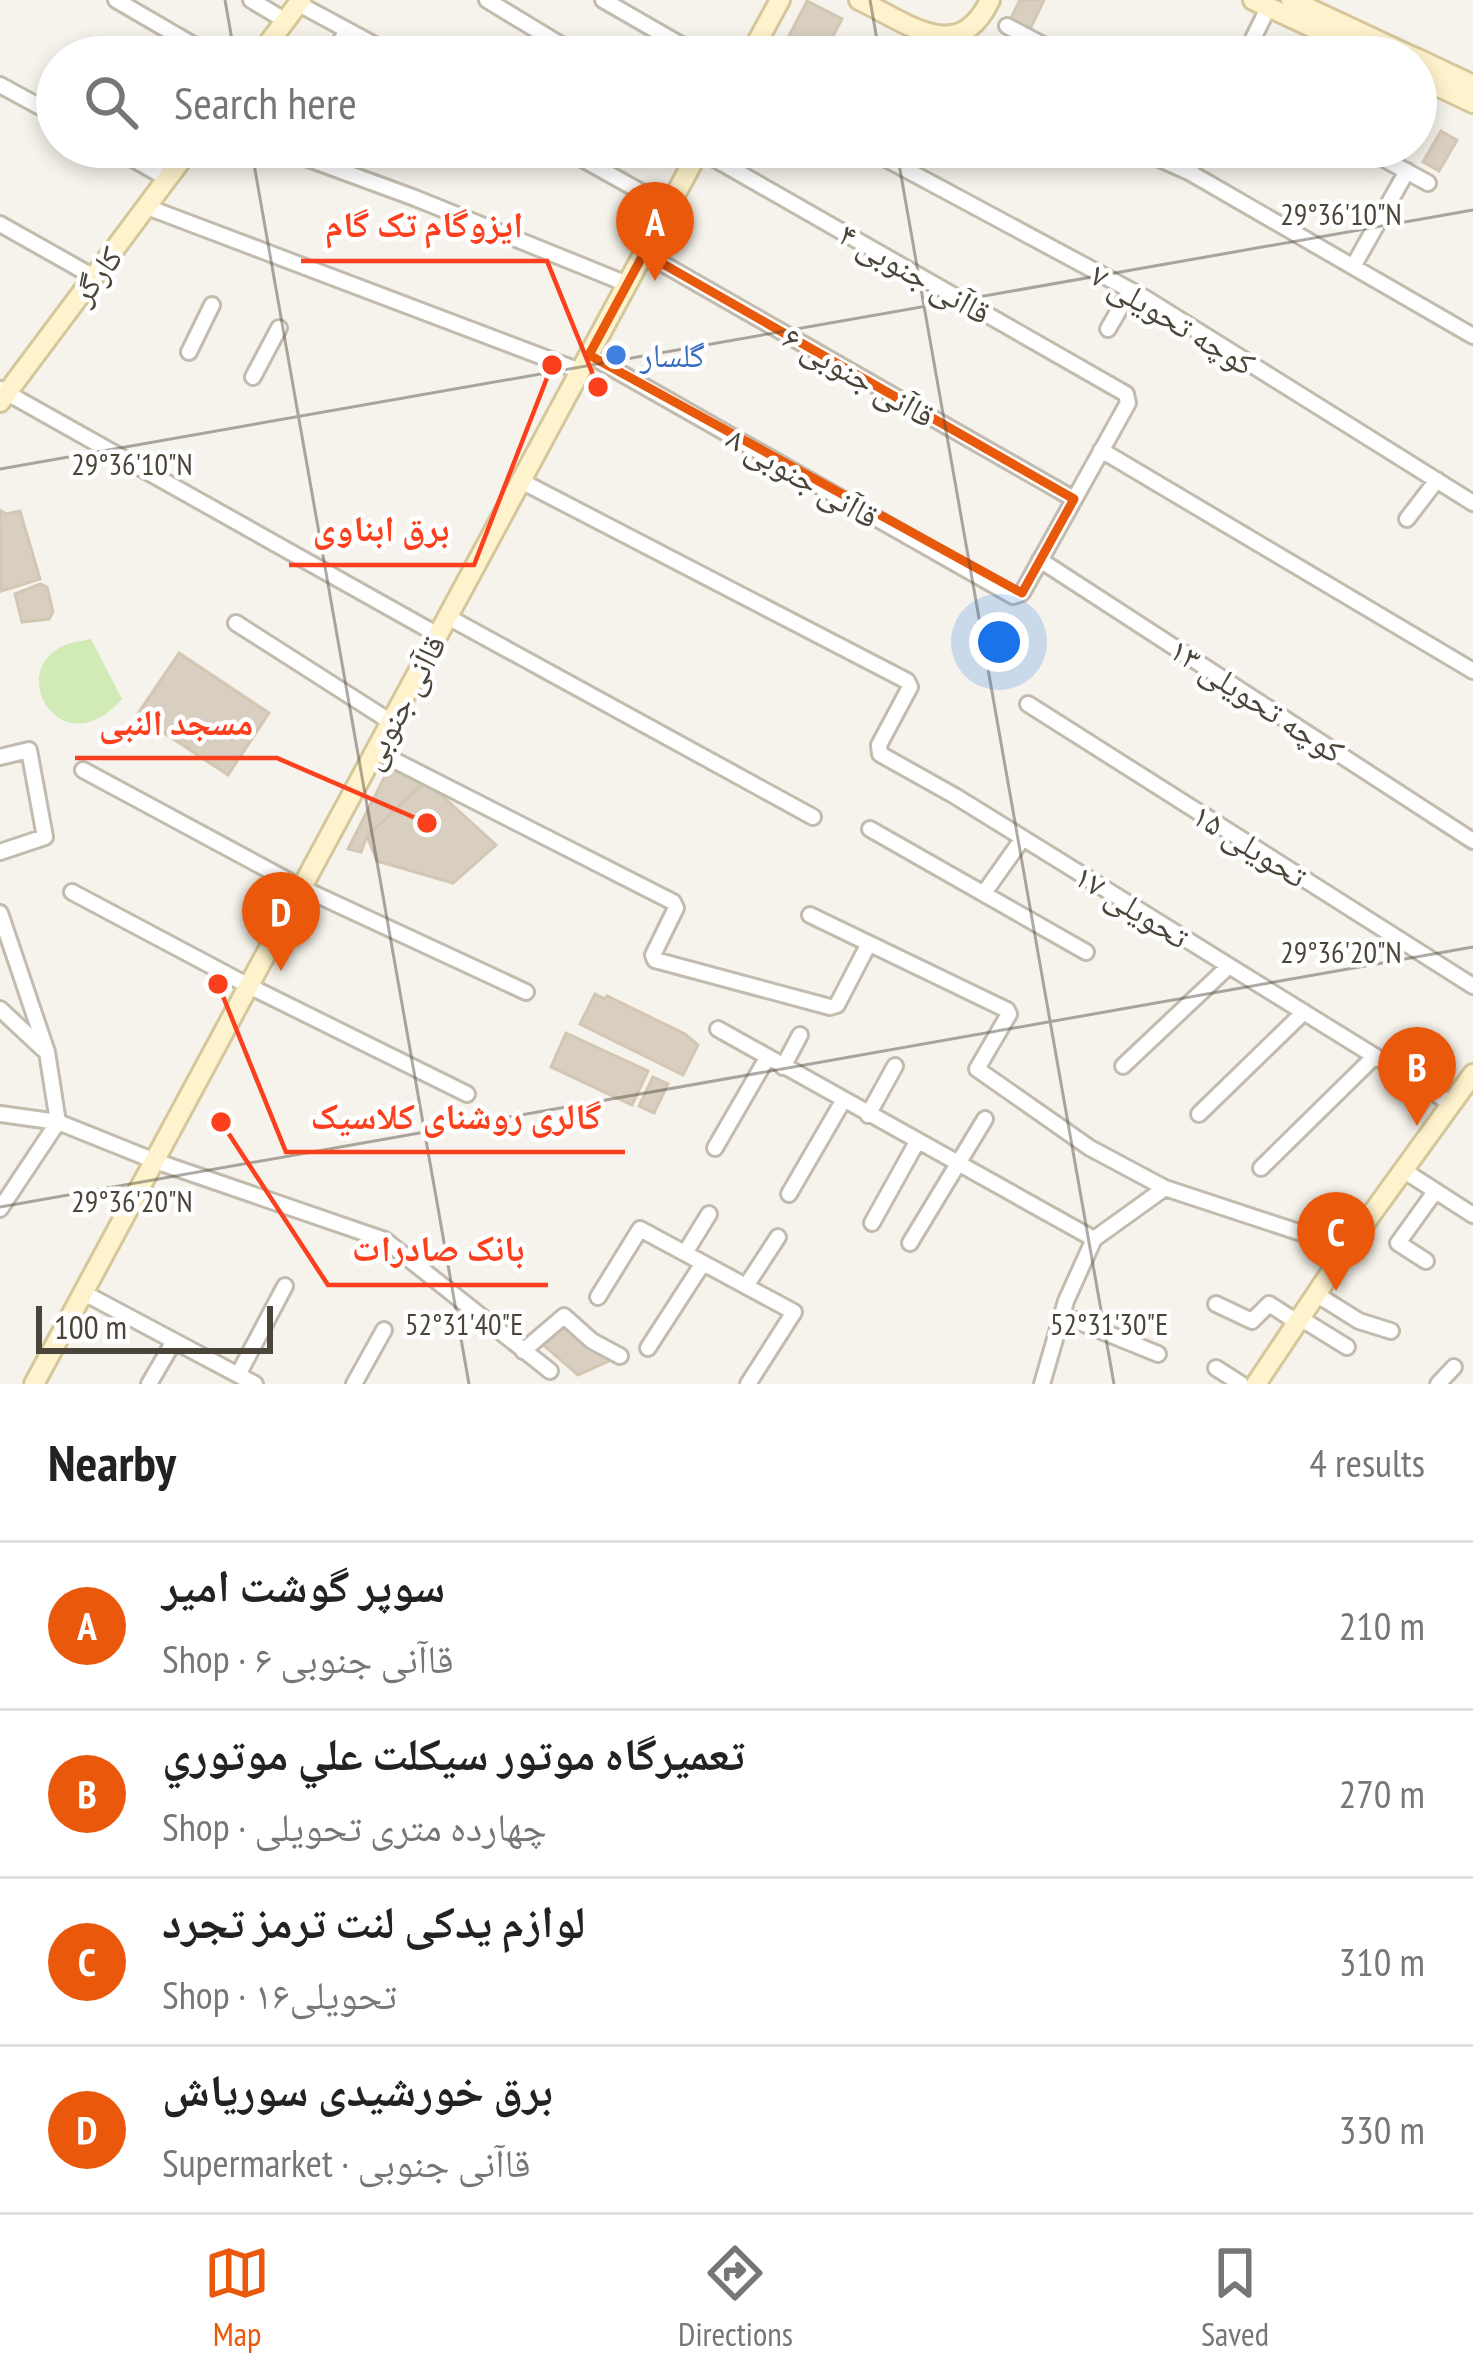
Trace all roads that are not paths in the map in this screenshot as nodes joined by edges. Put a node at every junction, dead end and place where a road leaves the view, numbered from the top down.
1 (116, 0) edge
2 (250, 0) edge
3 (487, 0) edge
4 (603, 0) edge
5 (780, 0) edge
6 (859, 0) edge
7 (990, 0) edge
8 (1291, 0) edge
9 (300, 2) edge
10 (1261, 3) edge
11 (1316, 5) edge
12 (286, 21) junction
13 (1007, 26) dead end
14 (347, 30) junction
15 (937, 35) joint
16 (178, 36) edge
17 (275, 36) edge
18 (343, 36) edge
19 (358, 36) edge
20 (546, 36) edge
21 (666, 36) edge
22 (760, 36) edge
23 (1026, 36) edge
24 (1251, 36) edge
25 (1331, 36) edge
26 (1374, 36) edge
27 (1437, 68) edge
28 (0, 85) edge
29 (1473, 85) edge
30 (1437, 86) edge
31 (1473, 103) edge
32 (36, 105) edge
33 (150, 168) edge
34 (175, 168) edge
35 (333, 168) edge
36 (598, 168) edge
37 (689, 168) edge
38 (734, 168) edge
39 (904, 168) edge
40 (1180, 168) edge
41 (1191, 168) edge
42 (1401, 168) edge
43 (1407, 171) junction
44 (1189, 172) junction
45 (168, 178) junction
46 (1428, 183) dead end
47 (147, 207) junction
48 (668, 207) junction
49 (0, 224) edge
50 (644, 253) junction
51 (1354, 266) junction
52 (94, 277) junction
53 (627, 284) junction
54 (1130, 291) junction
55 (212, 305) dead end
56 (279, 328) dead end
57 (1108, 329) dead end
58 (1473, 336) edge
59 (189, 352) dead end
60 (584, 363) junction
61 (253, 377) dead end
62 (2, 395) edge
63 (1101, 450) junction
64 (1437, 480) junction
65 (521, 481) junction
66 (1074, 499) junction
67 (1473, 503) edge
68 (1407, 519) dead end
69 (1040, 560) junction
70 (448, 617) junction
71 (236, 622) dead end
72 (438, 635) junction
73 (1473, 671) edge
74 (1028, 704) dead end
75 (391, 722) junction
76 (376, 751) junction
77 (0, 757) edge
78 (83, 770) dead end
79 (813, 817) dead end
80 (870, 829) dead end
81 (1023, 838) junction
82 (1473, 841) edge
83 (0, 852) edge
84 (302, 888) junction
85 (72, 892) dead end
86 (984, 892) junction
87 (0, 913) edge
88 (810, 915) dead end
89 (865, 952) dead end
90 (1086, 952) dead end
91 (1229, 966) junction
92 (249, 986) junction
93 (1473, 986) edge
94 (526, 992) dead end
95 (0, 1009) edge
96 (1304, 1012) junction
97 (718, 1029) dead end
98 (800, 1035) dead end
99 (47, 1052) junction
100 (1375, 1056) junction
101 (767, 1058) junction
102 (895, 1066) dead end
103 (1123, 1066) dead end
104 (783, 1067) junction
105 (1473, 1074) edge
106 (467, 1094) dead end
107 (843, 1101) junction
108 (1452, 1104) junction
109 (0, 1114) edge
110 (1199, 1114) dead end
111 (868, 1115) junction
112 (985, 1119) dead end
113 (58, 1122) junction
114 (917, 1142) junction
115 (715, 1148) dead end
116 (155, 1161) junction
117 (959, 1164) junction
118 (1261, 1168) dead end
119 (1403, 1170) junction
120 (1165, 1188) junction
121 (1434, 1193) junction
122 (789, 1194) dead end
123 (0, 1209) edge
124 (709, 1214) dead end
125 (1473, 1215) edge
126 (872, 1222) dead end
127 (778, 1237) dead end
128 (1094, 1239) junction
129 (910, 1243) dead end
130 (1347, 1248) junction
131 (685, 1253) junction
132 (1426, 1262) dead end
133 (703, 1263) junction
134 (285, 1286) dead end
135 (746, 1286) junction
136 (84, 1293) junction
137 (1316, 1294) junction
138 (598, 1297) dead end
139 (1216, 1304) dead end
140 (1062, 1316) junction
141 (1299, 1320) junction
142 (384, 1330) dead end
143 (1391, 1331) dead end
144 (174, 1341) junction
145 (1347, 1347) dead end
146 (648, 1348) dead end
147 (523, 1351) junction
148 (1158, 1354) dead end
149 (620, 1356) dead end
150 (1454, 1367) dead end
151 (1216, 1368) dead end
152 (550, 1371) dead end
153 (247, 1381) edge
154 (34, 1384) edge
155 (149, 1384) edge
156 (354, 1384) edge
157 (748, 1384) edge
158 (1042, 1384) edge
159 (1240, 1384) edge
160 (1256, 1384) edge
161 (1438, 1384) edge

1 - 16 street
2 - 12 street
3 - 20 street
4 - 21 street
5 - 22 main road
6 - 15 main road
7 - 15 main road
8 - 11 main road
9 - 12 main road
9 - 14 street
10 - 24 street
10 - 25 main road
11 - 26 main road
12 - 17 main road
13 - 23 street
14 - 18 street
14 - 19 street
27 - 29 main road
28 - 32 street
30 - 31 main road
33 - 45 street
34 - 45 main road, کارگر
35 - 53 street
36 - 48 street
37 - 48 main road, قاآنی جنوبی
38 - 63 street, قاآنی جنوبی ۴
39 - 54 street, کوچه تحویلی ۷
40 - 44 street
41 - 44 street
42 - 43 street
43 - 46 street
43 - 51 street
44 - 51 street
45 - 47 main road, کارگر
47 - 52 main road, کارگر
47 - 60 street, قاآنی جنوبی ۸
48 - 50 main road, قاآنی جنوبی
49 - 52 street
50 - 53 main road, قاآنی جنوبی
50 - 66 street, قاآنی جنوبی ۶
51 - 58 street
52 - 62 main road, کارگر
53 - 60 main road, قاآنی جنوبی
54 - 57 street
54 - 64 street, کوچه تحویلی ۷
55 - 59 street
56 - 61 street
60 - 65 main road, قاآنی جنوبی
60 - 69 street, قاآنی جنوبی ۸
62 - 72 street
63 - 66 street
63 - 73 street
64 - 67 street, کوچه تحویلی ۷
64 - 68 street
65 - 70 main road, قاآنی جنوبی
65 - 81 street, تحویلی ۱۷
66 - 69 street
69 - 82 street, کوچه تحویلی ۱۳
70 - 72 main road, قاآنی جنوبی
70 - 79 street
71 - 75 street
72 - 75 main road, قاآنی جنوبی
74 - 93 street, تحویلی ۱۵
75 - 76 main road, قاآنی جنوبی
76 - 84 main road, قاآنی جنوبی
76 - 89 street
77 - 83 street
78 - 84 street
80 - 86 street
81 - 86 street
81 - 91 street, تحویلی ۱۷
84 - 92 main road, قاآنی جنوبی
84 - 94 street
85 - 92 street
86 - 90 street
87 - 99 street
88 - 120 street
91 - 96 street, تحویلی ۱۷
91 - 103 street
92 - 106 street
92 - 116 main road, قاآنی جنوبی
95 - 99 street
96 - 100 street, تحویلی ۱۷
96 - 110 street
97 - 101 street
98 - 104 street
99 - 113 street
100 - 108 street, تحویلی ۱۷
100 - 118 street
101 - 104 street
101 - 115 street
102 - 111 street
104 - 107 street
105 - 108 main road
107 - 111 street
107 - 122 street
108 - 119 main road
109 - 113 street
111 - 114 street
112 - 117 street
113 - 116 street
113 - 123 street
114 - 117 street
114 - 126 street
116 - 136 main road, قاآنی جنوبی
116 - 147 street
117 - 128 street
117 - 129 street
119 - 121 street
119 - 130 main road
120 - 128 street
120 - 130 street
121 - 125 street
121 - 132 street
124 - 131 street
127 - 135 street
128 - 140 street
130 - 137 main road
131 - 133 street
131 - 138 street
133 - 135 street
133 - 146 street
134 - 153 street
135 - 157 street
136 - 144 street
136 - 154 main road, قاآنی جنوبی
137 - 141 main road
137 - 143 street
139 - 141 street
140 - 148 street
140 - 158 street
141 - 145 street
141 - 160 main road
142 - 156 street
144 - 153 street
144 - 155 street
147 - 149 street
147 - 152 street
150 - 161 street
151 - 159 street

